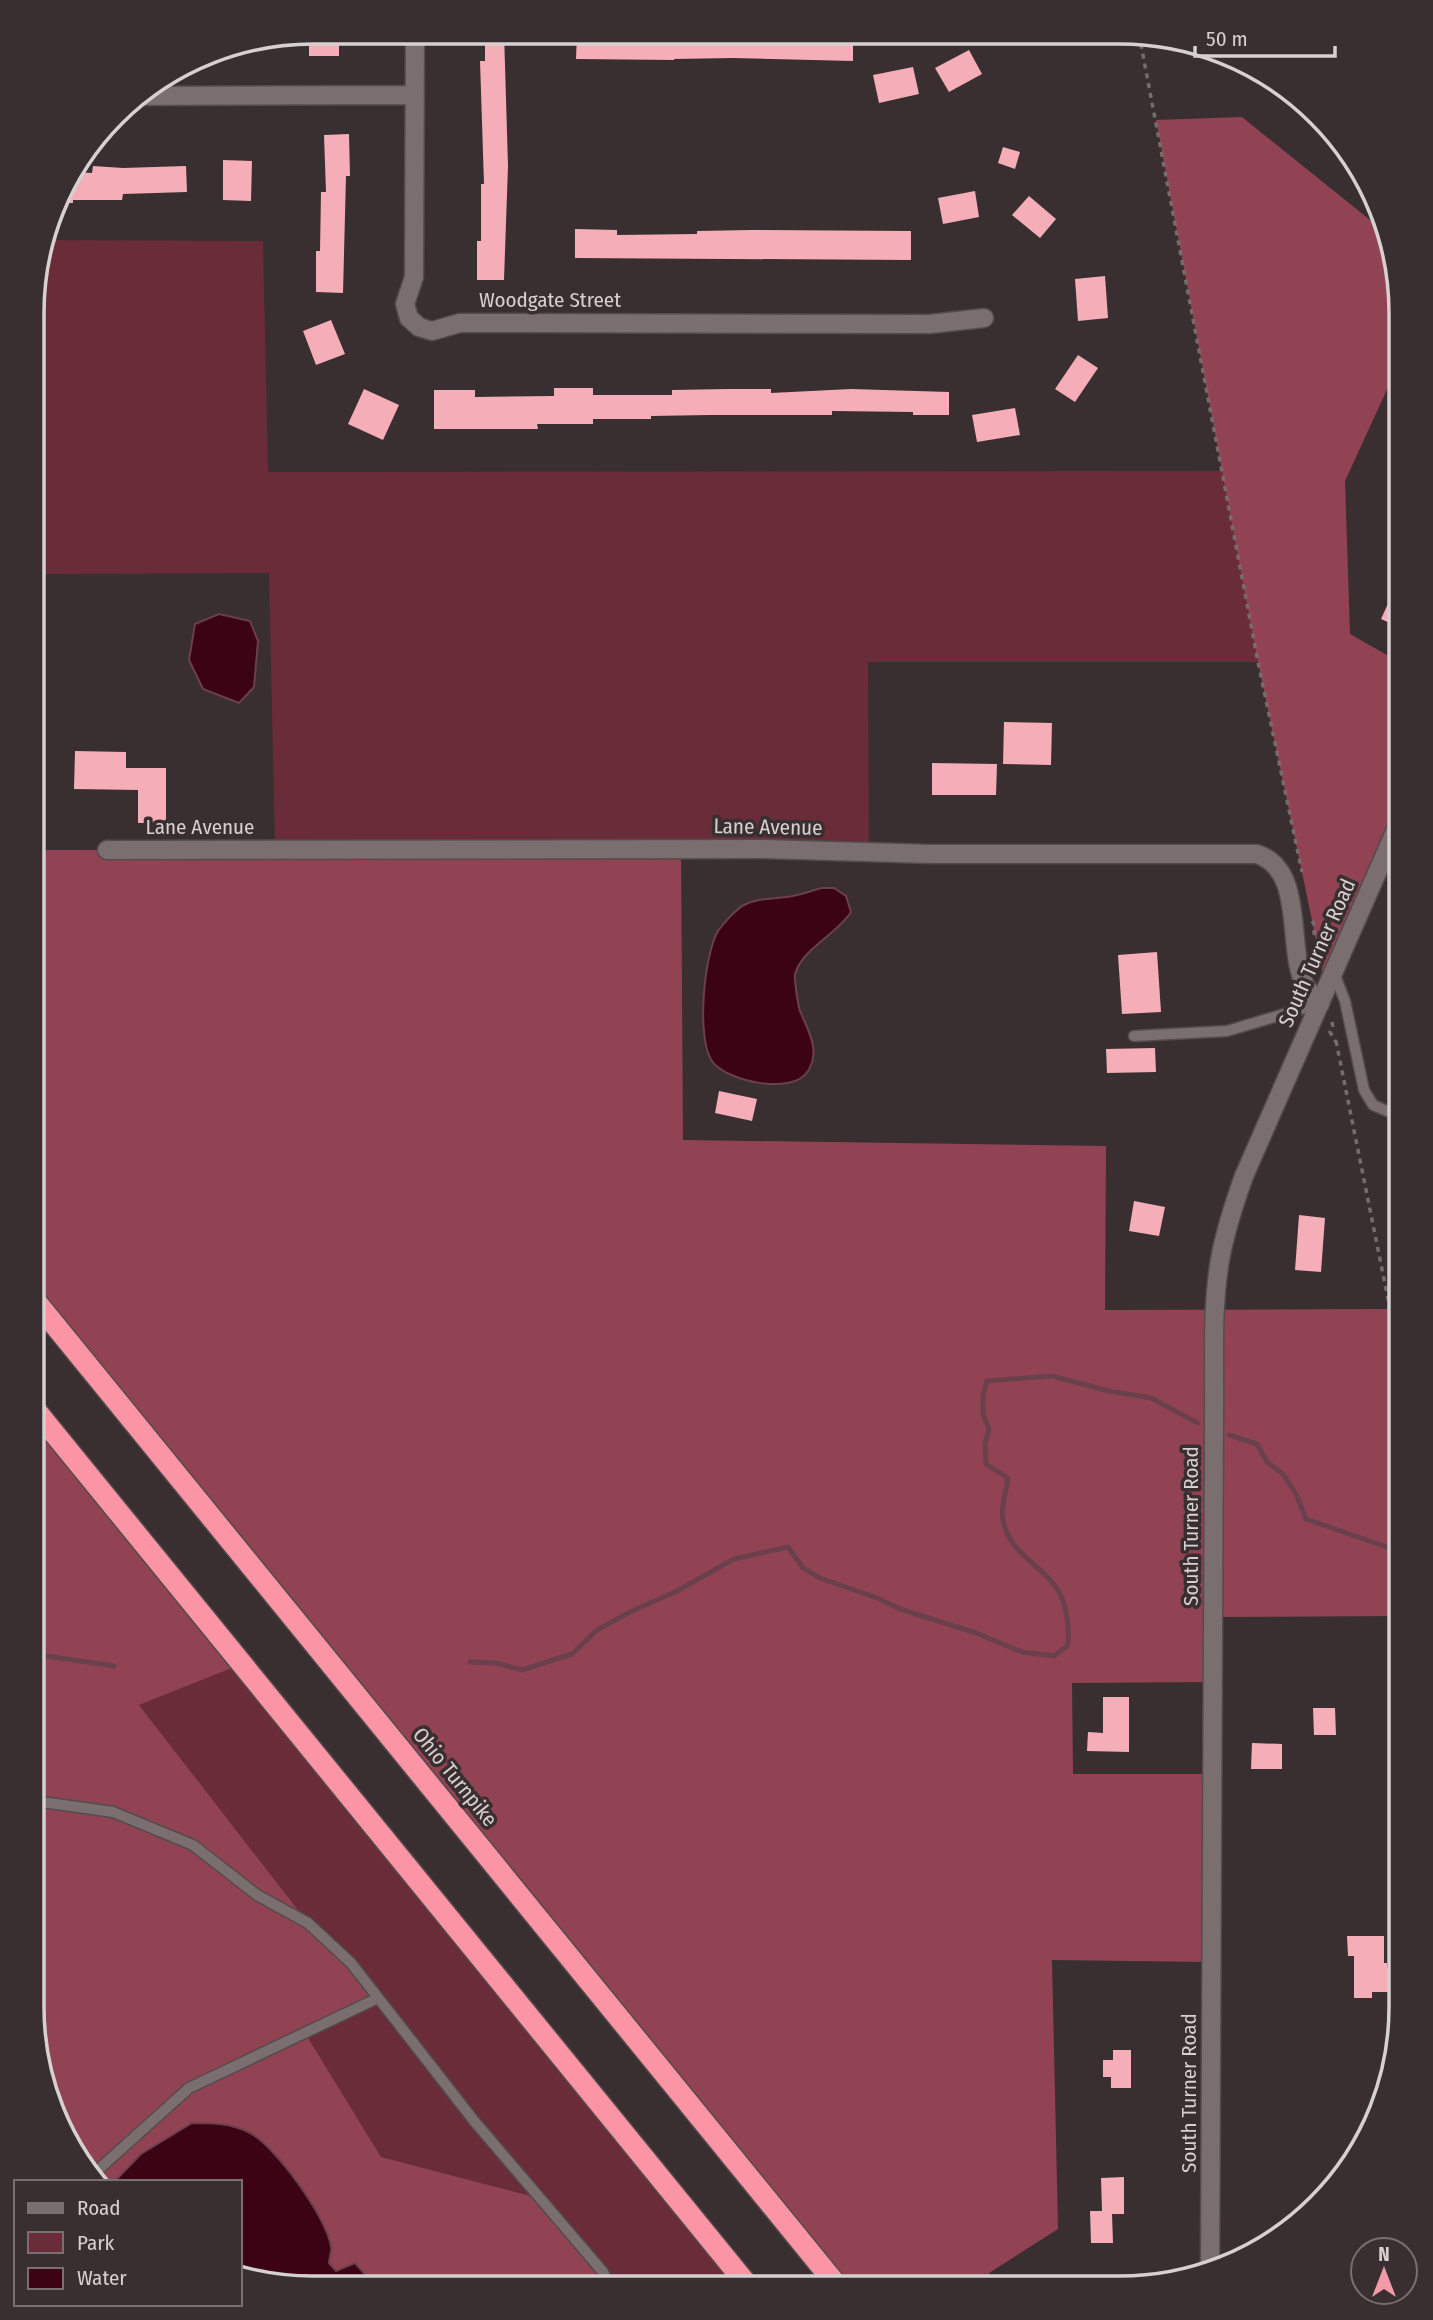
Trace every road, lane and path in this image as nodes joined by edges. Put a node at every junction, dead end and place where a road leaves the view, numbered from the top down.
1 (415, 44) edge
2 (1141, 44) edge
3 (414, 95) junction
4 (153, 96) edge
5 (984, 318) dead end
6 (1389, 843) edge
7 (107, 850) dead end
8 (1304, 881) dead end
9 (1309, 909) dead end
10 (1328, 970) junction
11 (1320, 1004) junction
12 (1333, 1027) dead end
13 (1134, 1036) dead end
14 (1389, 1111) edge
15 (1389, 1304) edge
16 (44, 1311) edge
17 (44, 1421) edge
18 (44, 1803) edge
19 (378, 1998) junction
20 (98, 2170) edge
21 (1210, 2261) edge
22 (605, 2276) edge
23 (740, 2276) edge
24 (829, 2276) edge

1 - 3 street, Woodgate Street
2 - 8 path
3 - 4 street
3 - 5 street, Woodgate Street
6 - 10 street, South Turner Road
7 - 11 street, Lane Avenue
9 - 10 path
10 - 11 street, South Turner Road
10 - 14 lane
11 - 13 lane
11 - 21 street, South Turner Road
12 - 15 path
16 - 24 highway, Ohio Turnpike
17 - 23 highway
18 - 19 lane
19 - 20 lane
19 - 22 lane

